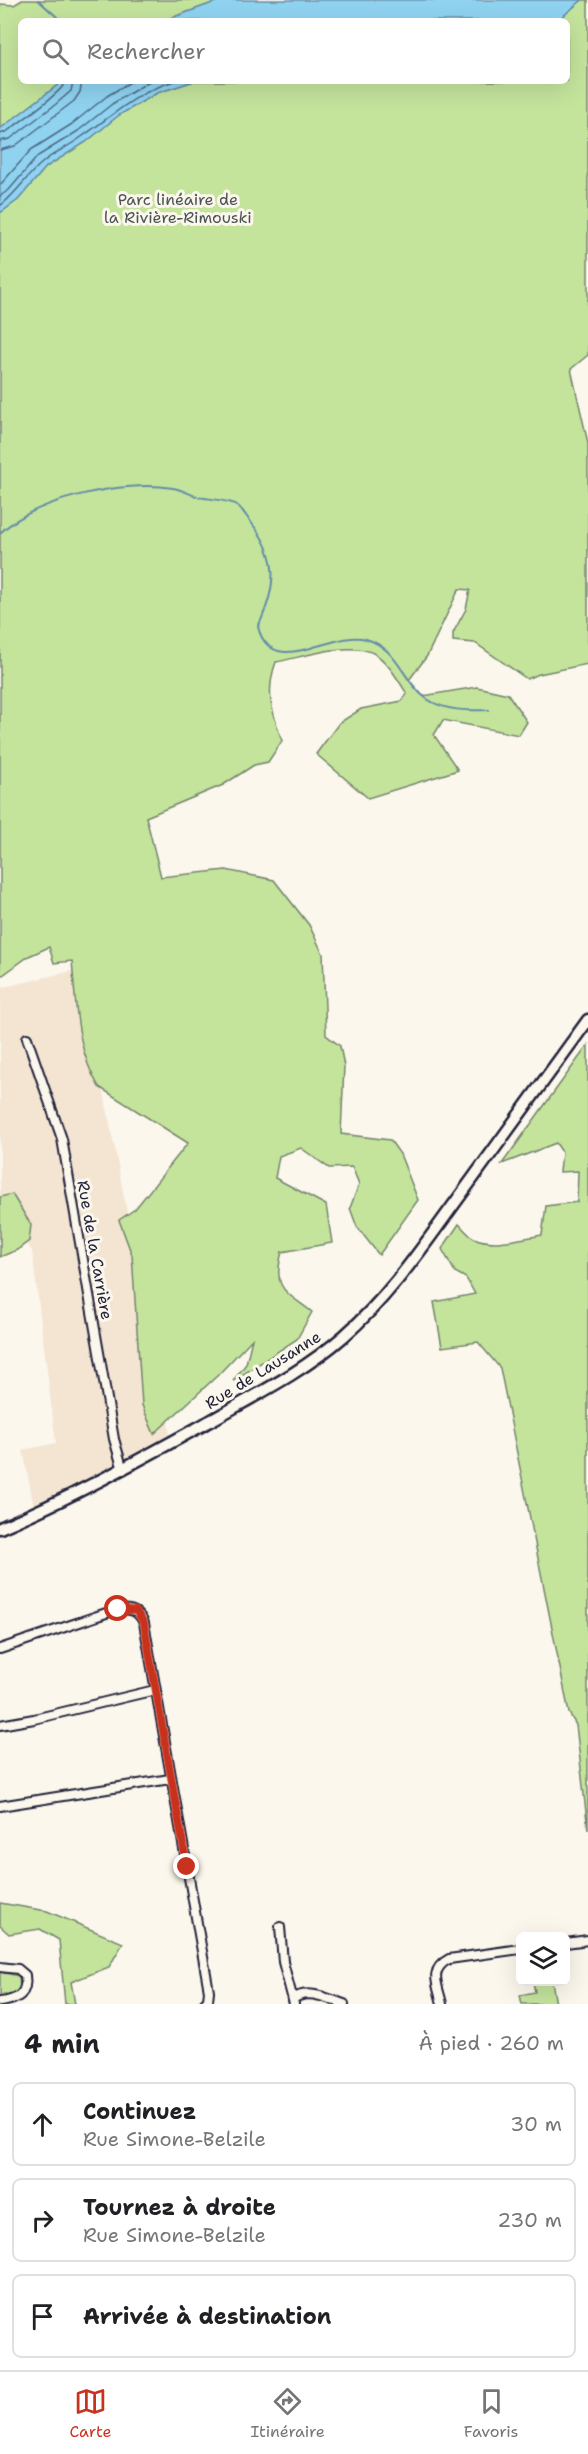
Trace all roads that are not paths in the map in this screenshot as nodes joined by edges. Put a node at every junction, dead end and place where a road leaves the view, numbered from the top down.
1 (588, 1020) edge
2 (27, 1038) dead end
3 (123, 1470) junction
4 (0, 1528) edge
5 (0, 1649) edge
6 (155, 1690) junction
7 (0, 1725) edge
8 (170, 1779) junction
9 (0, 1806) edge
10 (280, 1927) dead end
11 (588, 1940) edge
12 (570, 1942) edge
13 (516, 1950) edge
14 (0, 1967) edge
15 (0, 2002) edge
16 (294, 2002) edge
17 (204, 2004) edge
18 (344, 2004) edge
19 (442, 2004) edge

1 - 3 street, Rue de Lausanne
2 - 3 street, Rue de la Carrière
3 - 4 street, Rue de Lausanne
5 - 6 street
6 - 7 street
6 - 8 street
8 - 9 street
8 - 17 street
10 - 16 street
11 - 12 street
13 - 19 street
14 - 15 street
16 - 18 street

